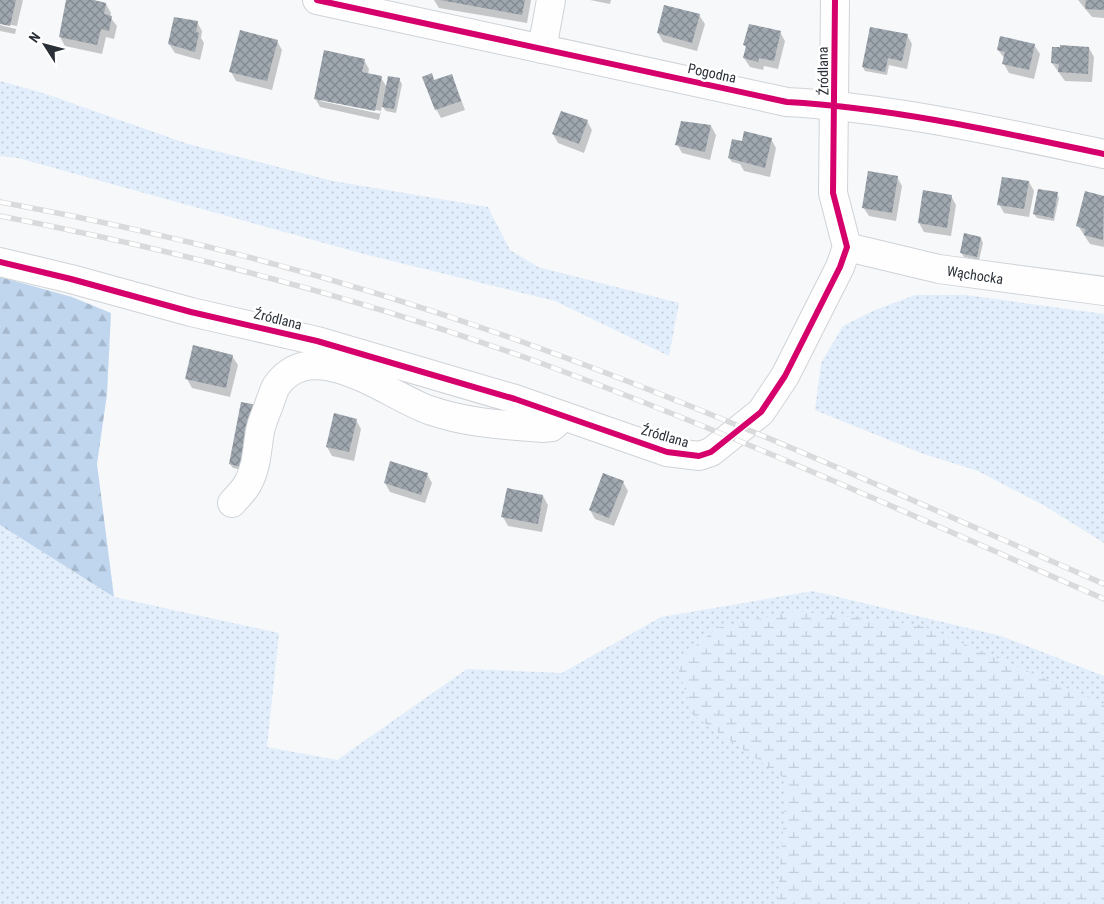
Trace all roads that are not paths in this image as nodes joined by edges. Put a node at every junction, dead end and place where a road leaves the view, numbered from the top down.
1 (317, 0) edge
2 (552, 0) edge
3 (835, 0) edge
4 (389, 8) edge
5 (542, 49) junction
6 (836, 105) junction
7 (1104, 154) edge
8 (847, 247) junction
9 (0, 262) edge
10 (1104, 291) edge
11 (313, 354) junction
12 (232, 503) dead end

1 - 4 street, Pogodna
2 - 5 street
3 - 6 street, Źródlana
4 - 5 street, Pogodna
5 - 6 street, Pogodna
6 - 7 street, Pogodna
6 - 8 street, Źródlana
8 - 10 street, Wąchocka
8 - 11 street, Źródlana
9 - 11 street, Źródlana
11 - 12 street

